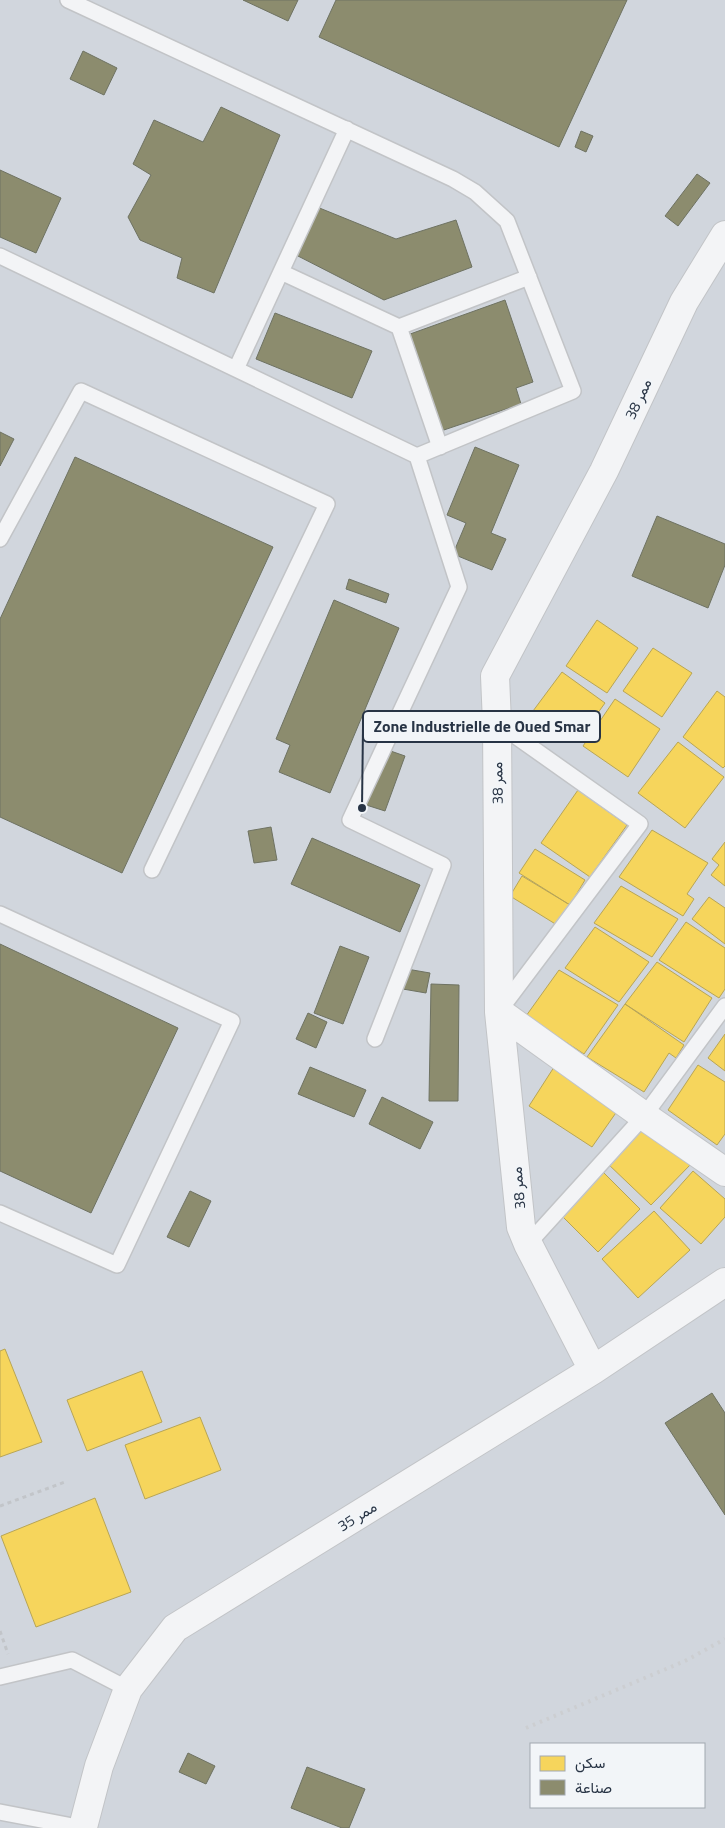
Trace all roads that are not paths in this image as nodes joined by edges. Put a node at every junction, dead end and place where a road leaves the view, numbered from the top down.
1 (68, 0) edge
2 (347, 129) junction
3 (725, 235) edge
4 (0, 256) edge
5 (281, 272) junction
6 (529, 277) junction
7 (398, 328) junction
8 (236, 369) junction
9 (440, 447) junction
10 (417, 456) junction
11 (0, 539) edge
12 (497, 723) junction
13 (152, 870) dead end
14 (0, 914) edge
15 (725, 1006) edge
16 (499, 1012) junction
17 (375, 1039) dead end
18 (644, 1116) junction
19 (725, 1172) edge
20 (0, 1213) edge
21 (528, 1244) junction
22 (725, 1282) edge
23 (593, 1370) junction
24 (0, 1677) edge
25 (128, 1689) junction
26 (0, 1812) edge
27 (83, 1828) edge

1 - 2 lane
2 - 5 lane
2 - 6 lane
3 - 12 street, ممر 38
4 - 8 lane
5 - 7 lane
5 - 8 lane
6 - 7 lane
6 - 9 lane
7 - 9 lane
8 - 10 lane
9 - 10 lane
10 - 17 lane
11 - 13 lane
12 - 16 street, ممر 38
12 - 16 lane
14 - 20 lane
15 - 18 lane
16 - 18 street
16 - 21 street, ممر 38
18 - 19 street
18 - 21 lane
21 - 23 street, ممر 38
22 - 23 street, ممر 35
23 - 25 street, ممر 35
24 - 25 lane
25 - 27 street, ممر 35
26 - 27 lane

